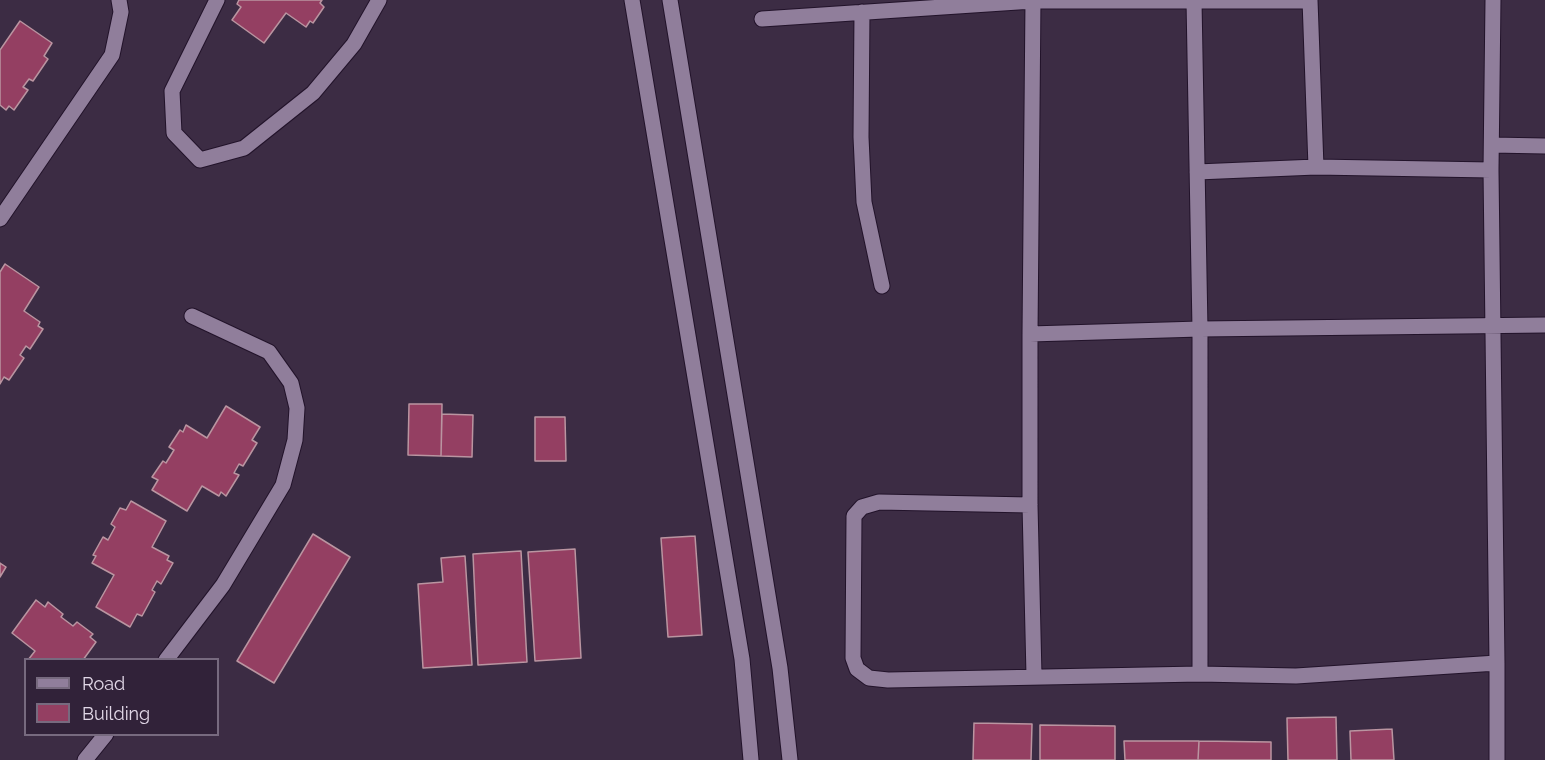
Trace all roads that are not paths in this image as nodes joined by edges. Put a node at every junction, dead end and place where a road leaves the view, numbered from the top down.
1 (119, 0) edge
2 (217, 0) edge
3 (379, 0) edge
4 (632, 0) edge
5 (670, 0) edge
6 (1493, 0) edge
7 (1033, 1) edge
8 (1194, 1) edge
9 (1310, 1) edge
10 (862, 12) junction
11 (762, 19) dead end
12 (1492, 145) junction
13 (1545, 146) edge
14 (1316, 167) junction
15 (1491, 170) junction
16 (1197, 172) junction
17 (0, 219) edge
18 (882, 286) dead end
19 (192, 316) dead end
20 (1545, 326) edge
21 (1495, 327) junction
22 (1200, 329) junction
23 (1030, 334) junction
24 (1030, 505) junction
25 (168, 658) edge
26 (1497, 663) junction
27 (1200, 674) junction
28 (1034, 676) junction
29 (105, 736) edge
30 (85, 760) edge
31 (751, 760) edge
32 (790, 760) edge
33 (1497, 760) edge

1 - 17 street
2 - 3 street
4 - 31 street
5 - 32 street
6 - 12 street
7 - 8 street
7 - 10 street
7 - 23 street
8 - 9 street
8 - 16 street
9 - 14 street
10 - 11 street
10 - 18 street
12 - 13 street
12 - 15 street
14 - 15 street
14 - 16 street
15 - 21 street
16 - 22 street
19 - 25 street
20 - 21 street
21 - 22 street
21 - 26 street
22 - 23 street
22 - 27 street
23 - 24 street
24 - 28 street
24 - 28 street
26 - 27 street
26 - 33 street
27 - 28 street
29 - 30 street

